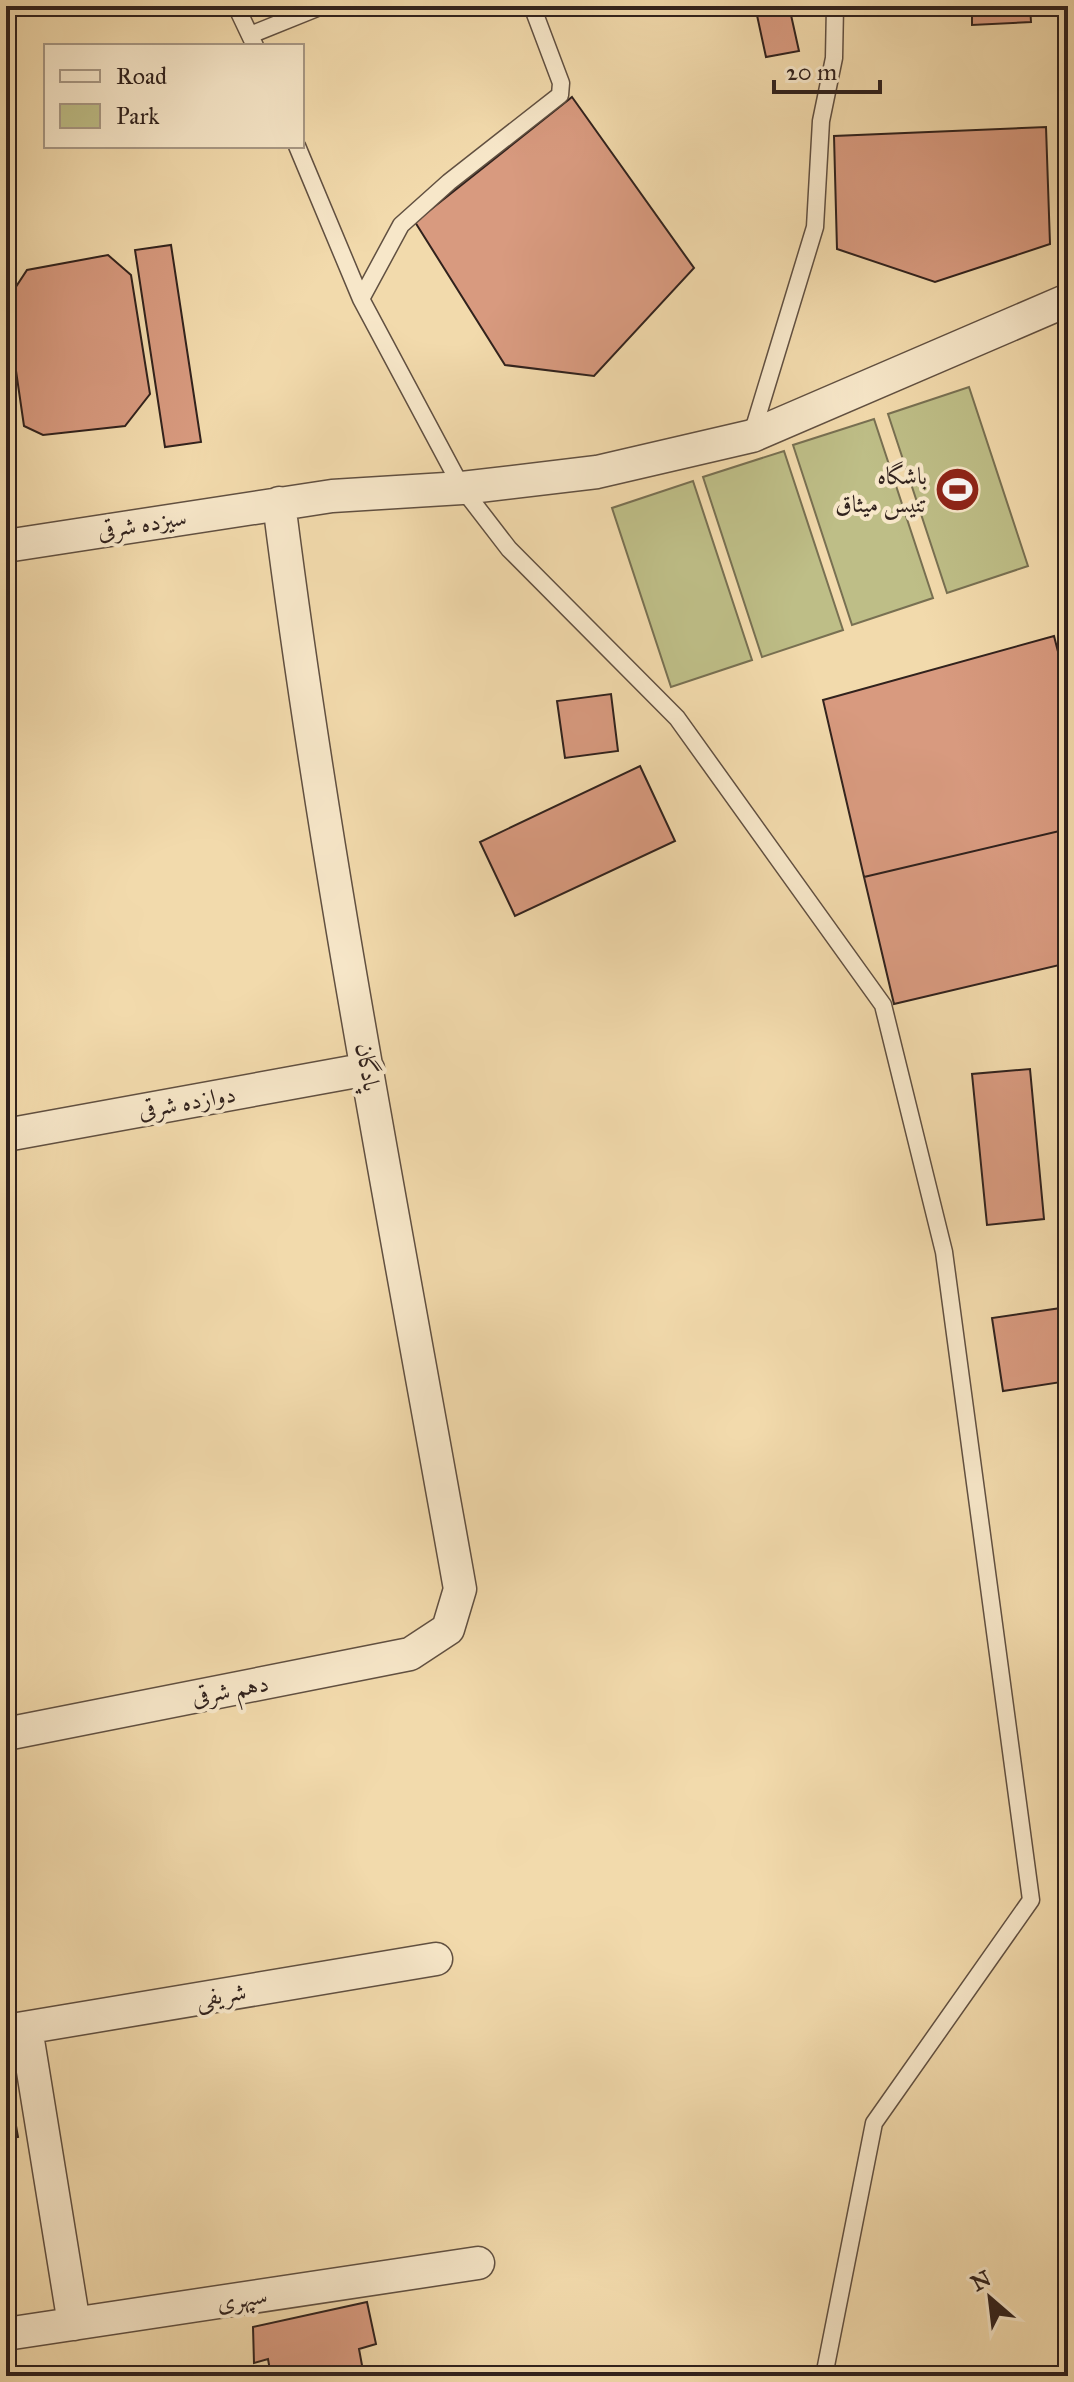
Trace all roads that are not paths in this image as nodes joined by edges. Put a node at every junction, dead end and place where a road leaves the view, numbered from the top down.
1 (236, 6) edge
2 (322, 6) edge
3 (532, 6) edge
4 (835, 6) edge
5 (252, 40) edge
6 (298, 148) edge
7 (361, 299) junction
8 (1068, 300) edge
9 (752, 436) junction
10 (462, 488) junction
11 (279, 503) junction
12 (6, 546) edge
13 (368, 1069) junction
14 (6, 1135) edge
15 (448, 1629) joint
16 (6, 1734) edge
17 (436, 1959) dead end
18 (16, 2029) edge
19 (478, 2263) dead end
20 (74, 2324) junction
21 (6, 2334) edge
22 (824, 2376) edge

1 - 5 lane
2 - 5 lane
3 - 7 lane
4 - 9 lane
6 - 7 lane
7 - 10 lane
8 - 9 street, سیزده شرقی
9 - 10 street, سیزده شرقی
10 - 11 street, سیزده شرقی
10 - 22 lane
11 - 12 street, سیزده شرقی
11 - 13 street, پادگان
13 - 14 street, دوازده شرقی
13 - 15 street, پادگان
15 - 16 street, دهم شرقی
17 - 18 street, شریفی
18 - 20 street
19 - 20 street, سپهری
20 - 21 street, سپهری

